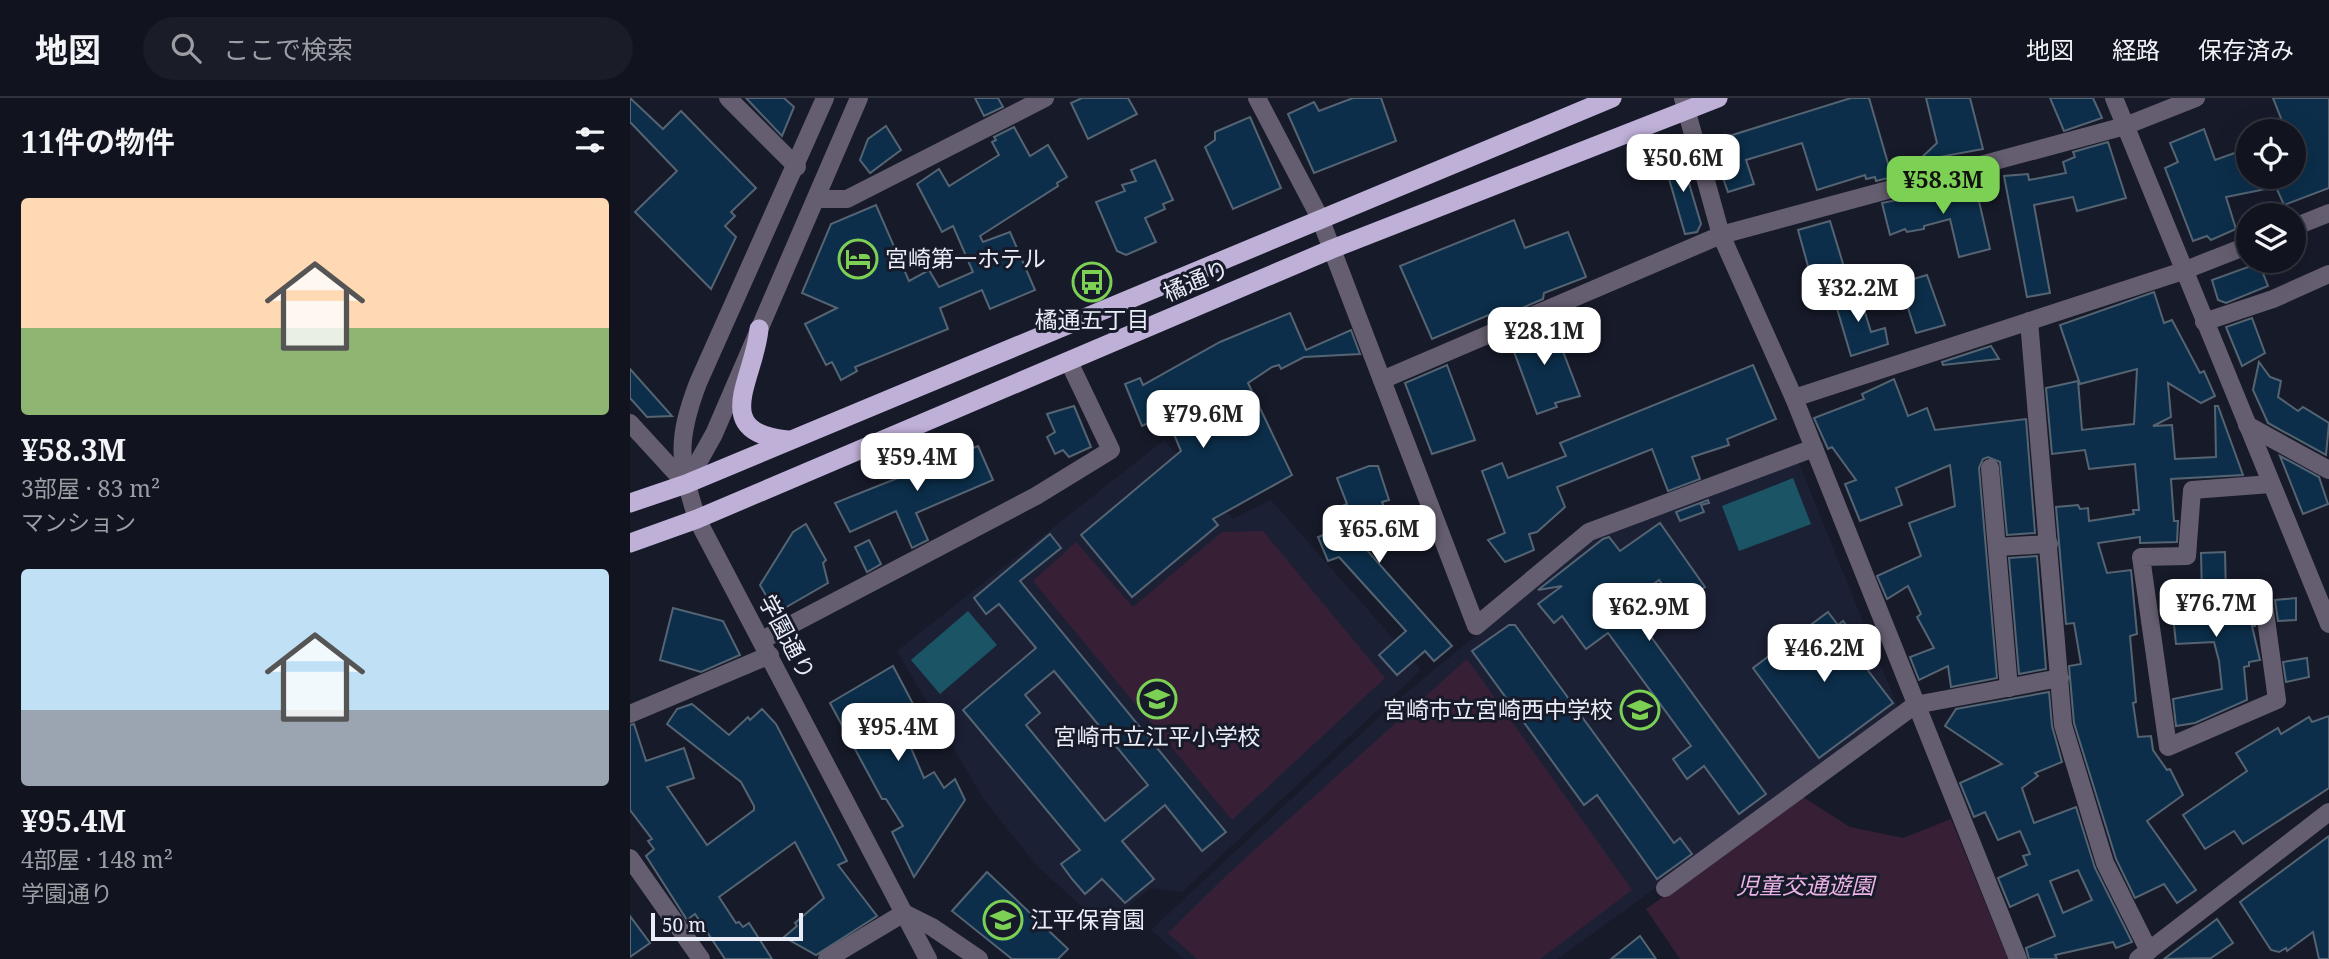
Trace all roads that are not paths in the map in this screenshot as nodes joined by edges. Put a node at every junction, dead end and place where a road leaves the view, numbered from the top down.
1 (729, 98) edge
2 (825, 98) edge
3 (859, 98) edge
4 (1045, 98) edge
5 (1257, 98) edge
6 (1612, 98) edge
7 (1718, 98) edge
8 (2114, 98) edge
9 (2196, 98) edge
10 (1685, 103) edge
11 (2125, 126) junction
12 (797, 167) junction
13 (817, 199) junction
14 (2329, 213) edge
15 (1320, 218) junction
16 (2306, 222) edge
17 (1721, 235) junction
18 (1332, 249) junction
19 (2236, 250) edge
20 (2183, 271) junction
21 (2327, 277) edge
22 (2029, 321) junction
23 (2204, 321) junction
24 (759, 330) junction
25 (1069, 362) junction
26 (1382, 380) junction
27 (1794, 398) junction
28 (630, 423) edge
29 (2247, 425) junction
30 (791, 440) junction
31 (1814, 448) junction
32 (1990, 468) dead end
33 (2329, 470) edge
34 (686, 484) junction
35 (2271, 484) junction
36 (630, 503) edge
37 (697, 519) junction
38 (630, 543) edge
39 (2049, 544) junction
40 (1997, 547) junction
41 (2263, 597) dead end
42 (2329, 624) edge
43 (766, 648) junction
44 (2060, 678) junction
45 (2009, 688) junction
46 (1914, 705) junction
47 (630, 715) edge
48 (2329, 813) edge
49 (630, 858) edge
50 (1665, 888) dead end
51 (904, 913) junction
52 (2143, 955) edge
53 (701, 959) edge
54 (827, 959) edge
55 (928, 959) edge
56 (979, 959) edge
57 (2018, 959) edge

1 - 12 street
2 - 12 street, 学園通り
3 - 13 street
4 - 13 street
5 - 15 street
6 - 15 highway, 橘通り
7 - 10 highway, 橘通り
8 - 11 street
9 - 11 street
10 - 17 street
10 - 18 highway, 橘通り
11 - 17 street
11 - 20 street
12 - 34 street, 学園通り
13 - 24 street
14 - 16 street
15 - 18 street
15 - 30 highway, 橘通り
17 - 26 street
17 - 27 street
18 - 25 highway, 橘通り
18 - 26 street
19 - 20 street
20 - 22 street
20 - 23 street
21 - 23 street
22 - 27 street
22 - 39 street
23 - 29 street
24 - 30 highway
24 - 34 street
25 - 37 highway, 橘通り
25 - 43 street
26 - 31 street
27 - 31 street
28 - 34 street
29 - 33 street
29 - 35 street
30 - 34 highway, 橘通り
31 - 46 street
32 - 40 street
34 - 36 highway, 橘通り
34 - 37 street, 学園通り
35 - 41 street
35 - 42 street
37 - 38 highway, 橘通り
37 - 43 street, 学園通り
39 - 40 street
39 - 44 street
40 - 45 street
43 - 47 street
43 - 51 street, 学園通り
44 - 45 street
44 - 52 street
45 - 46 street
46 - 50 street
46 - 57 street
48 - 52 street
49 - 53 street
51 - 54 street
51 - 55 street, 学園通り
51 - 56 street

